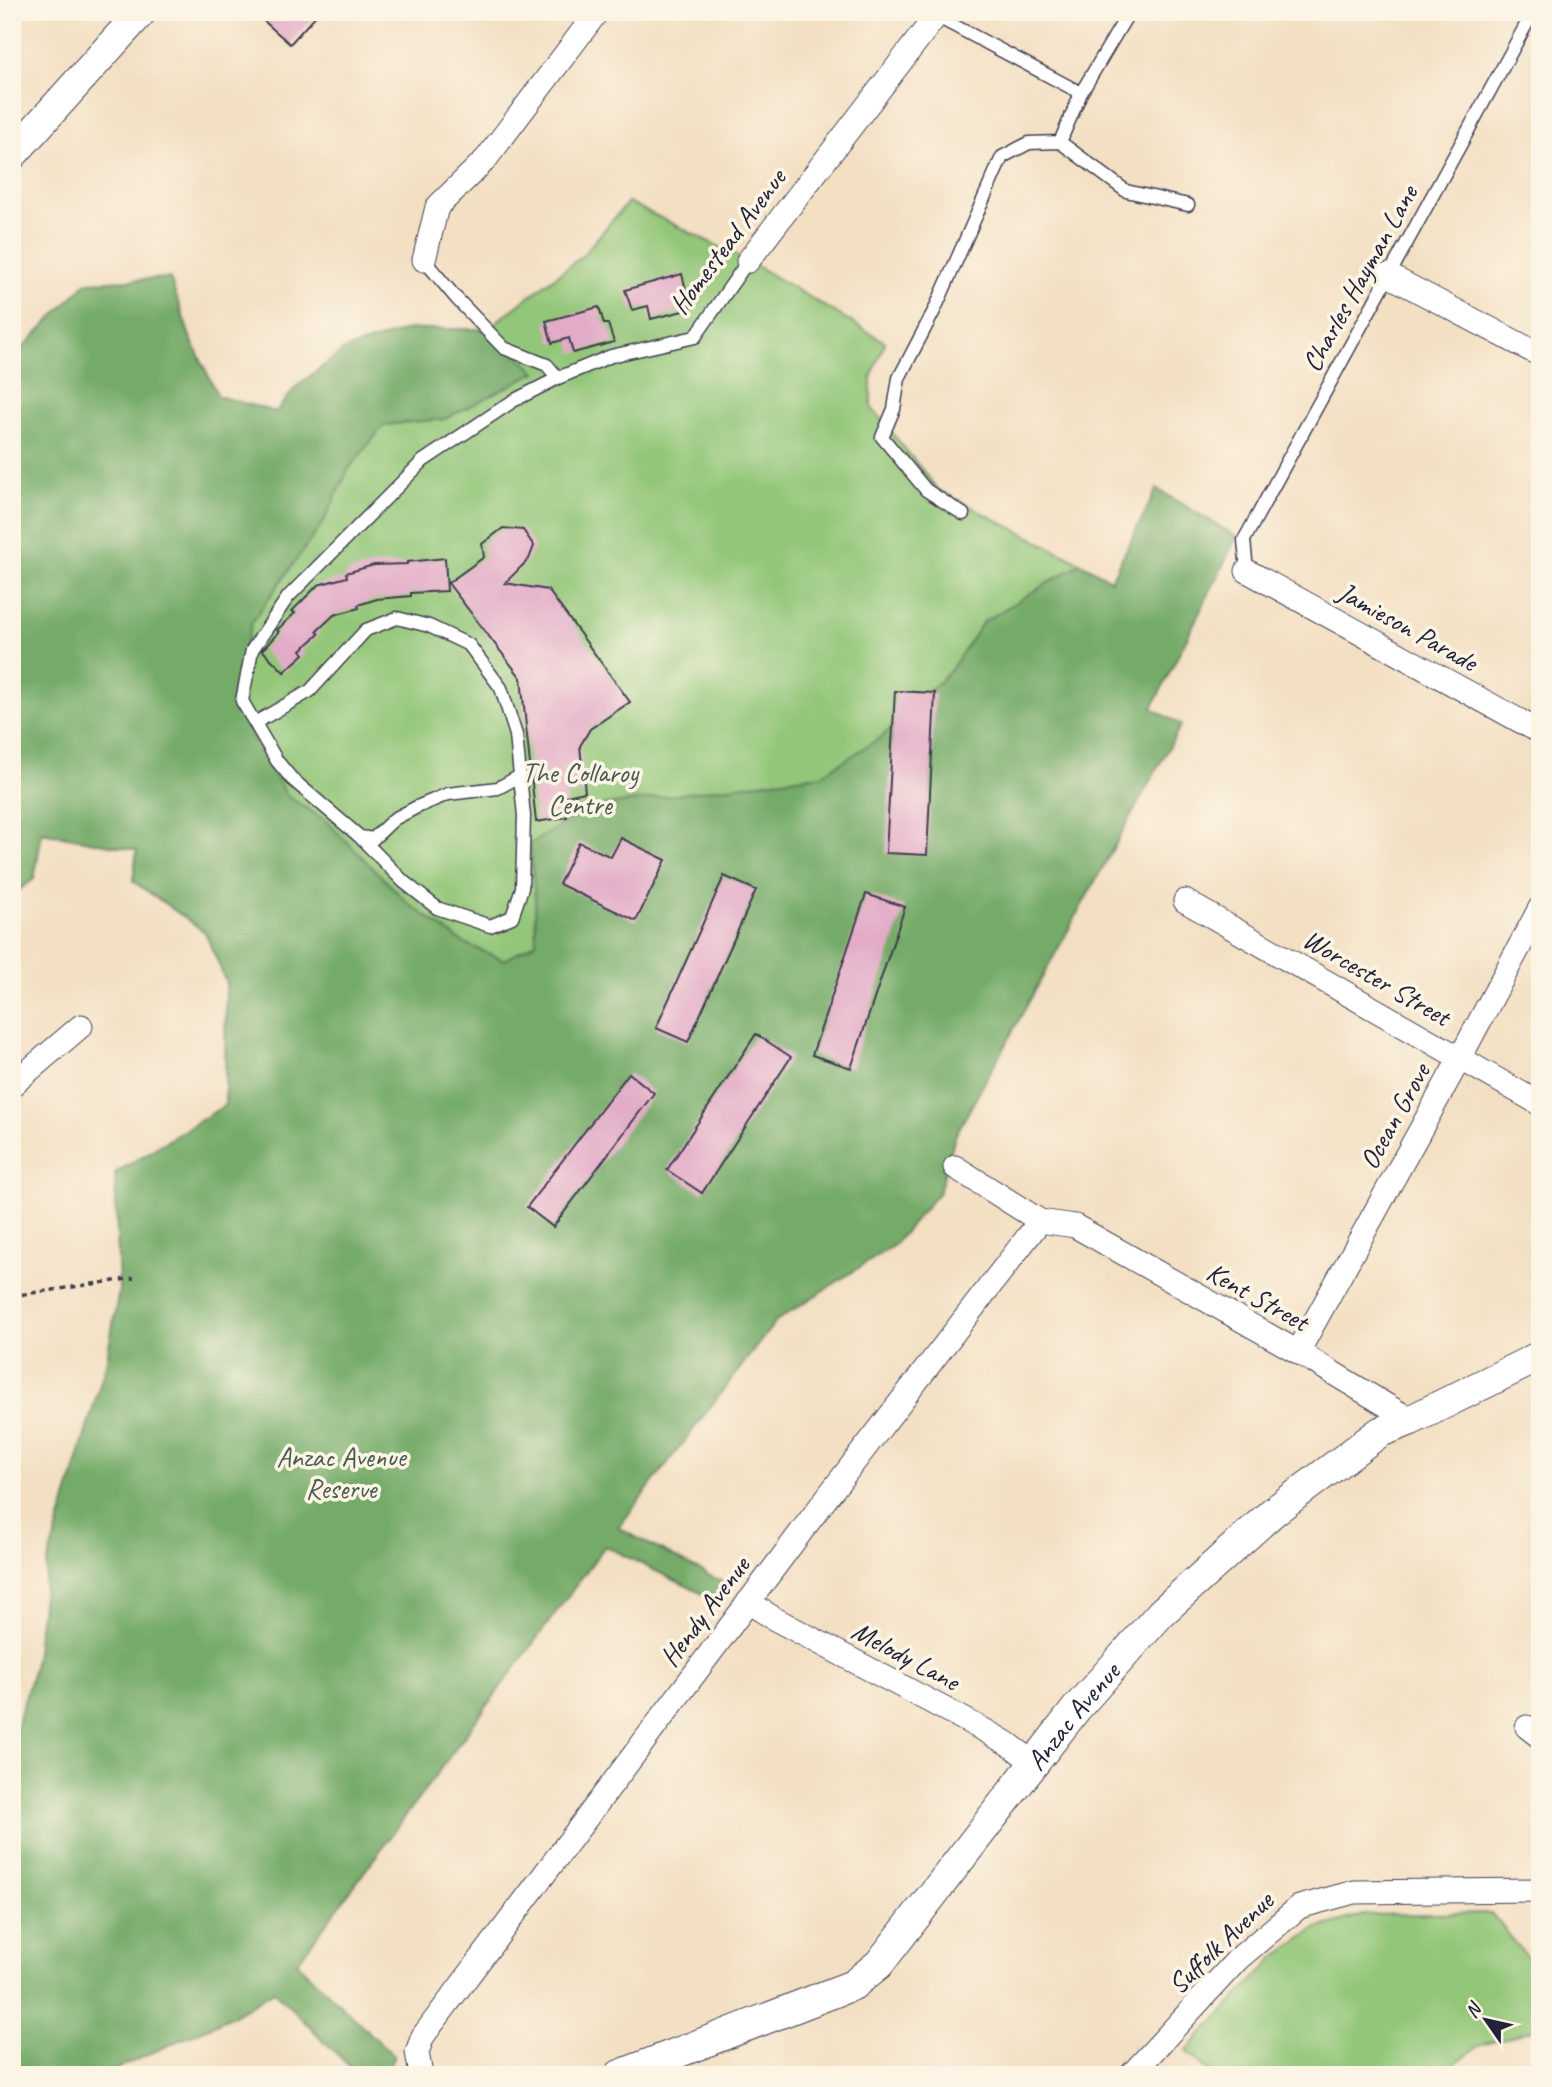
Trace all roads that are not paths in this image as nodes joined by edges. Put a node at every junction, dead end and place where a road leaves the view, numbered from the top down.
1 (141, 12) edge
2 (597, 12) edge
3 (1129, 12) edge
4 (1533, 12) edge
5 (938, 14) edge
6 (1081, 93) junction
7 (1060, 142) junction
8 (12, 155) edge
9 (1188, 205) dead end
10 (424, 260) joint
11 (748, 261) joint
12 (1388, 275) junction
13 (1540, 355) edge
14 (558, 378) junction
15 (962, 514) dead end
16 (1247, 571) joint
17 (255, 723) junction
18 (1540, 732) edge
19 (520, 776) junction
20 (360, 837) junction
21 (1185, 901) dead end
22 (1540, 908) edge
23 (81, 1026) dead end
24 (1460, 1058) junction
25 (12, 1085) edge
26 (1540, 1104) edge
27 (954, 1167) dead end
28 (1040, 1221) junction
29 (1298, 1352) junction
30 (1540, 1356) edge
31 (1411, 1420) junction
32 (748, 1602) junction
33 (1034, 1763) junction
34 (1540, 1890) edge
35 (421, 2075) edge
36 (620, 2075) edge
37 (1131, 2075) edge

1 - 8 street
2 - 10 street
3 - 6 lane
4 - 12 lane, Charles Hayman Lane
5 - 6 lane
5 - 11 street, Homestead Avenue
6 - 7 lane
7 - 9 lane
7 - 15 lane
10 - 14 lane
11 - 14 lane, Homestead Avenue
12 - 13 street
12 - 16 lane, Charles Hayman Lane
14 - 17 lane, Homestead Avenue
16 - 18 street, Jamieson Parade
17 - 19 lane
17 - 20 lane, Homestead Avenue
19 - 20 lane
19 - 20 lane, Homestead Avenue
21 - 24 street, Worcester Street
22 - 24 street, Ocean Grove
23 - 25 street
24 - 26 street, Worcester Street
24 - 29 street, Ocean Grove
27 - 28 street
28 - 29 street, Kent Street
28 - 32 street, Hendy Avenue
29 - 31 street, Kent Street
30 - 31 street, Anzac Avenue
31 - 33 street, Anzac Avenue
32 - 33 street, Melody Lane
32 - 35 street, Hendy Avenue
33 - 36 street, Anzac Avenue
34 - 37 street, Suffolk Avenue

